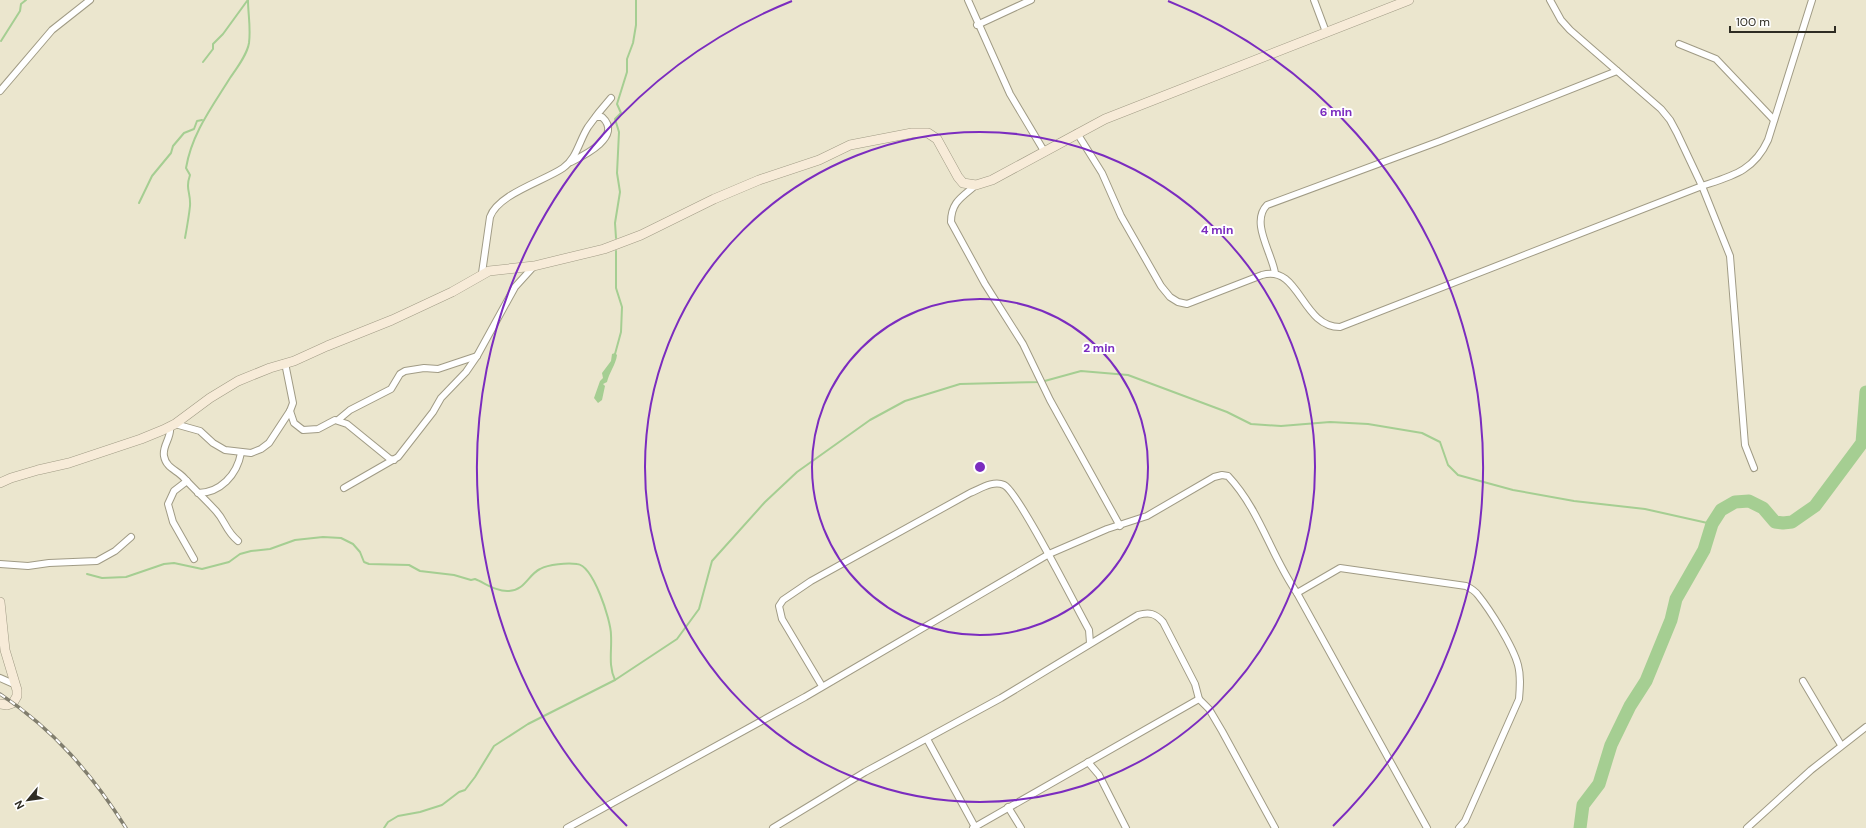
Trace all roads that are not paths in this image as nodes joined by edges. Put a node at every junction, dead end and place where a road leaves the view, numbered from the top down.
1 (90, 0) edge
2 (968, 0) edge
3 (1031, 0) edge
4 (1314, 0) edge
5 (1409, 0) edge
6 (1550, 0) edge
7 (1812, 0) edge
8 (977, 25) junction
9 (1326, 32) junction
10 (1679, 44) dead end
11 (1618, 71) junction
12 (0, 91) edge
13 (611, 98) dead end
14 (596, 117) junction
15 (1774, 120) junction
16 (1077, 133) junction
17 (1044, 151) junction
18 (570, 162) junction
19 (976, 185) junction
20 (1702, 186) junction
21 (534, 266) junction
22 (1275, 273) junction
23 (482, 274) junction
24 (477, 356) junction
25 (285, 363) junction
26 (290, 410) junction
27 (338, 420) junction
28 (173, 425) junction
29 (241, 453) junction
30 (394, 460) junction
31 (1754, 468) dead end
32 (187, 481) junction
33 (0, 483) edge
34 (344, 488) dead end
35 (198, 493) junction
36 (1120, 526) junction
37 (130, 537) dead end
38 (238, 541) dead end
39 (1049, 554) junction
40 (194, 559) dead end
41 (0, 564) edge
42 (1297, 593) junction
43 (0, 602) edge
44 (1090, 643) junction
45 (0, 678) edge
46 (1803, 681) dead end
47 (16, 684) junction
48 (822, 686) junction
49 (1199, 699) junction
50 (0, 704) edge
51 (1866, 727) edge
52 (927, 739) junction
53 (1841, 745) junction
54 (1088, 762) junction
55 (1008, 807) junction
56 (974, 827) edge
57 (567, 828) edge
58 (773, 828) edge
59 (1021, 828) edge
60 (1126, 828) edge
61 (1275, 828) edge
62 (1426, 828) edge
63 (1459, 828) edge
64 (1747, 828) edge

1 - 12 street
2 - 8 street
3 - 8 street
4 - 9 street
5 - 9 street
6 - 11 street
7 - 15 street
8 - 17 street
9 - 16 street
10 - 15 street
11 - 20 street
11 - 22 street
13 - 14 street
14 - 18 street
14 - 18 street
15 - 20 street
16 - 17 street
16 - 22 street
17 - 19 street
18 - 23 street
19 - 21 street
19 - 36 street
20 - 22 street
20 - 31 street
21 - 23 street
21 - 24 street
23 - 25 street
24 - 27 street
24 - 30 street
25 - 26 street
25 - 28 street
26 - 27 street
26 - 29 street
27 - 30 street
28 - 29 street
28 - 32 street
28 - 33 street
29 - 35 street
30 - 34 street
32 - 35 street
32 - 40 street
35 - 38 street
36 - 39 street
36 - 42 street
37 - 41 street
39 - 44 street
39 - 48 street
39 - 48 street
42 - 62 street
42 - 63 street
43 - 47 street
44 - 49 street
44 - 52 street
45 - 47 street
46 - 53 street
47 - 50 street
48 - 57 street
49 - 54 street
49 - 61 street
51 - 53 street
52 - 56 street
52 - 58 street
53 - 64 street
54 - 55 street
54 - 60 street
55 - 56 street
55 - 59 street

